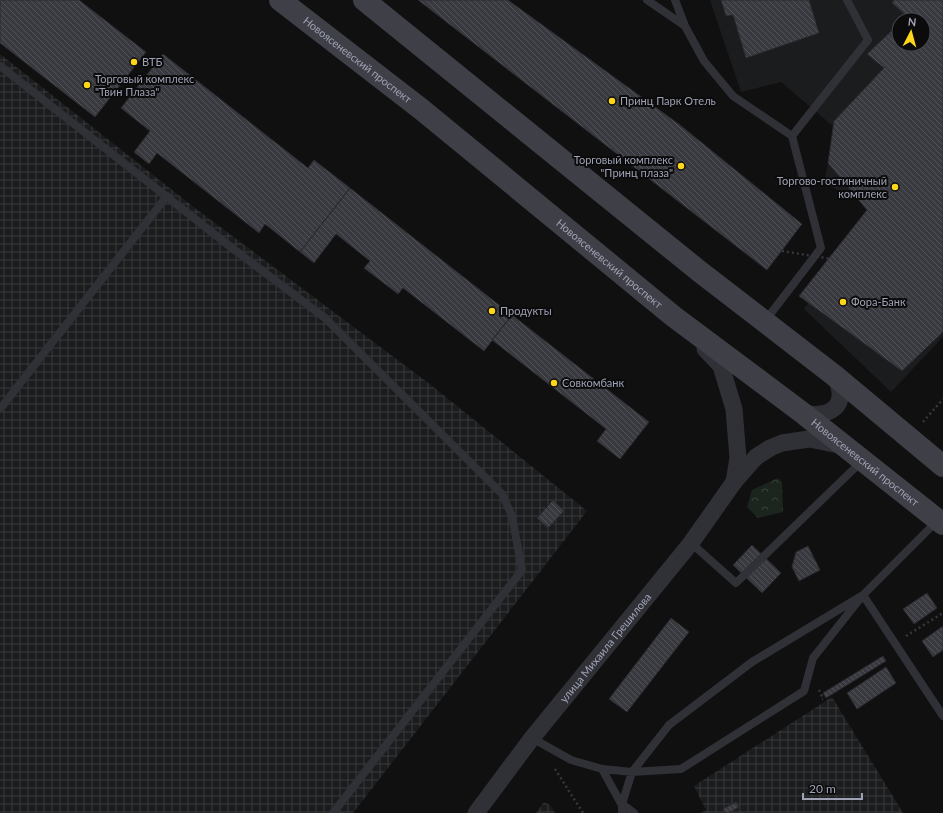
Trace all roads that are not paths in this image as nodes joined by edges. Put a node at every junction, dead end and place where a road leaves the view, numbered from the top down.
1 (280, 0) edge
2 (364, 0) edge
3 (647, 0) edge
4 (675, 0) edge
5 (847, 0) edge
6 (685, 26) junction
7 (0, 66) edge
8 (792, 136) junction
9 (167, 196) junction
10 (673, 316) junction
11 (765, 321) junction
12 (834, 376) junction
13 (0, 410) edge
14 (804, 414) junction
15 (845, 446) junction
16 (862, 460) junction
17 (943, 466) edge
18 (734, 482) junction
19 (942, 519) edge
20 (691, 543) junction
21 (863, 595) junction
22 (943, 716) edge
23 (532, 738) junction
24 (602, 769) junction
25 (632, 772) junction
26 (622, 809) edge
27 (333, 813) edge
28 (476, 813) edge
29 (626, 813) edge
30 (634, 813) edge

1 - 10 main road, Новоясеневский проспект
2 - 11 main road
3 - 6 lane
4 - 6 lane
5 - 8 lane
6 - 8 lane
7 - 9 lane
8 - 11 lane
9 - 13 lane
9 - 27 lane
10 - 14 main road, Новоясеневский проспект
10 - 18 street, улица Михаила Грешилова
11 - 12 main road
12 - 14 street
12 - 17 main road
14 - 15 main road, Новоясеневский проспект
15 - 16 main road, Новоясеневский проспект
15 - 18 street, улица Михаила Грешилова
16 - 19 main road, Новоясеневский проспект
16 - 20 lane
18 - 20 street, улица Михаила Грешилова
19 - 21 lane
20 - 23 street, улица Михаила Грешилова
21 - 22 lane
21 - 25 lane
21 - 25 lane
23 - 24 lane
23 - 28 street, улица Михаила Грешилова
24 - 25 lane
24 - 26 lane
25 - 26 lane
26 - 29 lane
26 - 30 lane

